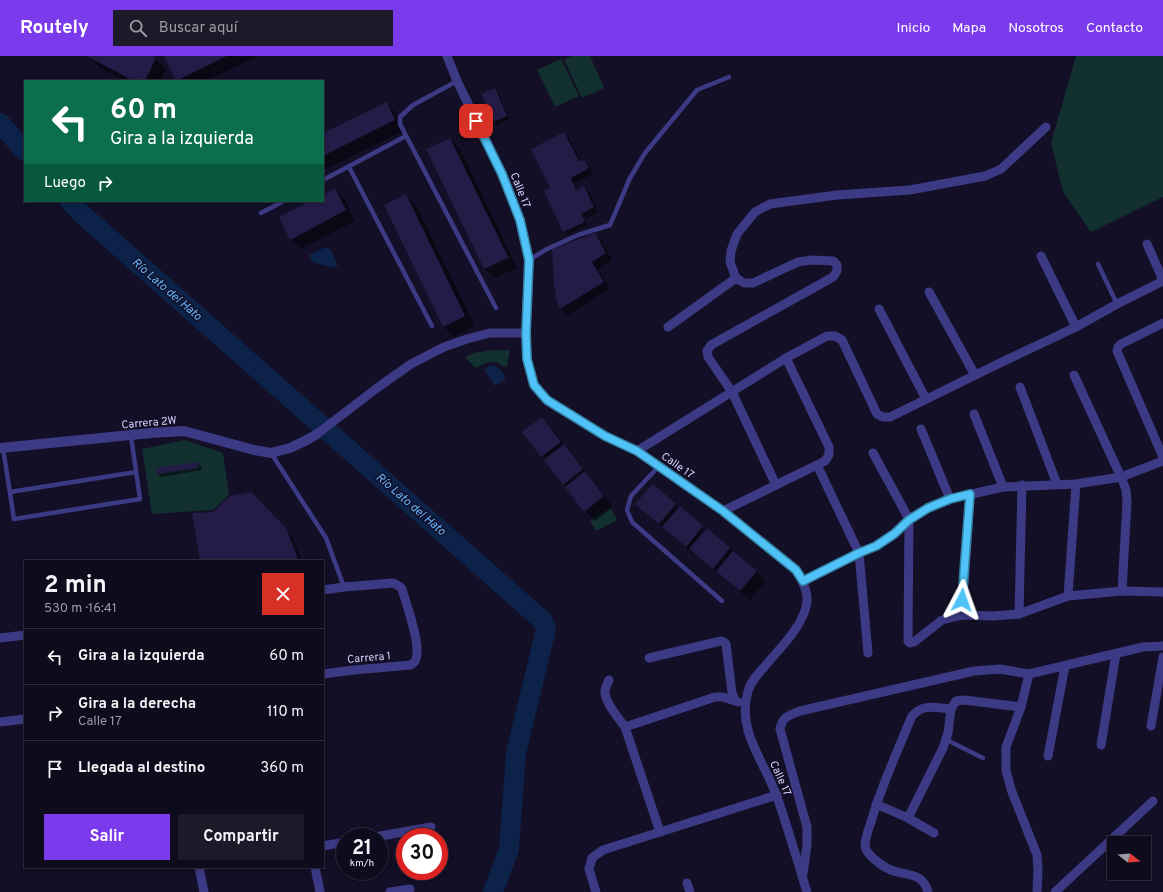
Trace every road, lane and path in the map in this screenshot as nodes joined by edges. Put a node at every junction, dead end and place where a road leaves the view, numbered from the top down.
1 (447, 56) edge
2 (729, 77) dead end
3 (457, 81) junction
4 (1046, 127) dead end
5 (406, 136) junction
6 (349, 167) junction
7 (324, 180) edge
8 (282, 202) edge
9 (261, 213) dead end
10 (1147, 244) dead end
11 (1041, 256) dead end
12 (529, 260) junction
13 (1098, 264) dead end
14 (736, 278) junction
15 (1163, 280) edge
16 (929, 292) dead end
17 (1117, 304) junction
18 (496, 308) dead end
19 (879, 309) dead end
20 (1163, 323) edge
21 (432, 326) dead end
22 (668, 327) dead end
23 (1076, 327) junction
24 (526, 333) junction
25 (786, 358) junction
26 (975, 375) junction
27 (1074, 375) dead end
28 (1020, 387) dead end
29 (732, 392) junction
30 (926, 400) junction
31 (974, 414) dead end
32 (921, 429) dead end
33 (317, 434) joint
34 (130, 436) junction
35 (2, 448) edge
36 (637, 451) junction
37 (271, 453) junction
38 (873, 453) dead end
39 (1163, 457) edge
40 (1163, 461) edge
41 (817, 465) junction
42 (659, 466) junction
43 (136, 472) junction
44 (1121, 477) junction
45 (1057, 484) junction
46 (1076, 484) junction
47 (776, 485) junction
48 (1022, 485) junction
49 (1003, 487) junction
50 (10, 492) junction
51 (970, 494) junction
52 (950, 499) junction
53 (723, 511) junction
54 (909, 520) junction
55 (859, 553) junction
56 (803, 581) junction
57 (344, 587) junction
58 (324, 590) edge
59 (1122, 591) junction
60 (1163, 592) edge
61 (1068, 596) junction
62 (722, 601) dead end
63 (1019, 614) junction
64 (962, 615) junction
65 (24, 635) edge
66 (0, 638) edge
67 (1163, 646) edge
68 (868, 653) dead end
69 (1116, 654) junction
70 (1163, 657) edge
71 (649, 658) dead end
72 (1065, 666) junction
73 (324, 674) edge
74 (1029, 674) junction
75 (608, 680) dead end
76 (734, 700) junction
77 (745, 704) junction
78 (1020, 707) junction
79 (951, 709) junction
80 (24, 719) edge
81 (0, 722) edge
82 (1151, 726) dead end
83 (625, 727) junction
84 (946, 740) junction
85 (1100, 745) dead end
86 (1048, 756) dead end
87 (983, 758) dead end
88 (777, 795) junction
89 (1153, 801) dead end
90 (876, 804) junction
91 (908, 818) junction
92 (431, 827) dead end
93 (660, 832) junction
94 (934, 833) dead end
95 (388, 835) edge
96 (336, 844) edge
97 (324, 846) edge
98 (199, 868) edge
99 (315, 868) edge
100 (802, 878) junction
101 (687, 883) dead end
102 (410, 889) dead end
103 (204, 892) edge
104 (320, 892) edge
105 (390, 892) edge
106 (596, 892) edge
107 (690, 892) edge
108 (807, 892) edge
109 (928, 892) edge
110 (1037, 892) edge
111 (1056, 892) edge

1 - 3 street, Calle 17
2 - 12 lane
3 - 5 lane
3 - 12 street, Calle 17
4 - 14 street
5 - 6 lane
5 - 18 lane
6 - 7 lane
6 - 21 lane
8 - 9 lane
10 - 15 street
11 - 23 street
12 - 24 street, Calle 17
13 - 17 lane
14 - 22 street
14 - 29 street
15 - 17 street
16 - 26 street
17 - 23 street
19 - 30 street
20 - 39 street
23 - 26 street
24 - 33 street
24 - 36 street, Calle 17
25 - 29 street
25 - 30 street
25 - 41 street
26 - 30 street
27 - 44 street
28 - 45 street
29 - 36 street
29 - 47 street
31 - 49 street
32 - 52 street
33 - 37 street, Carrera 2W
34 - 35 street, Carrera 2W
34 - 37 street, Carrera 2W
34 - 43 lane
35 - 50 lane
36 - 42 street, Calle 17
37 - 57 lane
38 - 54 street
40 - 44 street
41 - 47 street
41 - 55 street
42 - 53 street, Calle 17
42 - 62 lane
43 - 50 lane
43 - 50 lane
44 - 46 street
44 - 59 street
45 - 46 street
45 - 48 street
46 - 61 street
47 - 53 street
48 - 49 street
48 - 63 street
49 - 51 street
51 - 52 street
51 - 64 street
52 - 54 street
53 - 56 street, Calle 17
54 - 55 street
54 - 64 street
55 - 56 street
55 - 68 street
56 - 77 street, Calle 17
57 - 58 street
57 - 73 street, Carrera 1
59 - 60 street
59 - 61 street
61 - 63 street
63 - 64 street
65 - 66 street
67 - 69 street
69 - 72 street
69 - 85 street
70 - 82 street
71 - 76 street
72 - 74 street
72 - 86 street
74 - 78 street
74 - 100 street
75 - 83 street
76 - 77 street
76 - 83 street
77 - 88 street, Calle 17
78 - 79 street
78 - 110 street
79 - 84 street
79 - 90 street
80 - 81 street
83 - 93 street
84 - 87 lane
84 - 91 street
88 - 93 street
88 - 100 street, Calle 17
89 - 111 street
90 - 91 street
90 - 109 street
91 - 94 street
92 - 95 street
93 - 106 street
96 - 97 street
98 - 103 street
99 - 104 street
100 - 108 street, Calle 17
101 - 107 street
102 - 105 street

